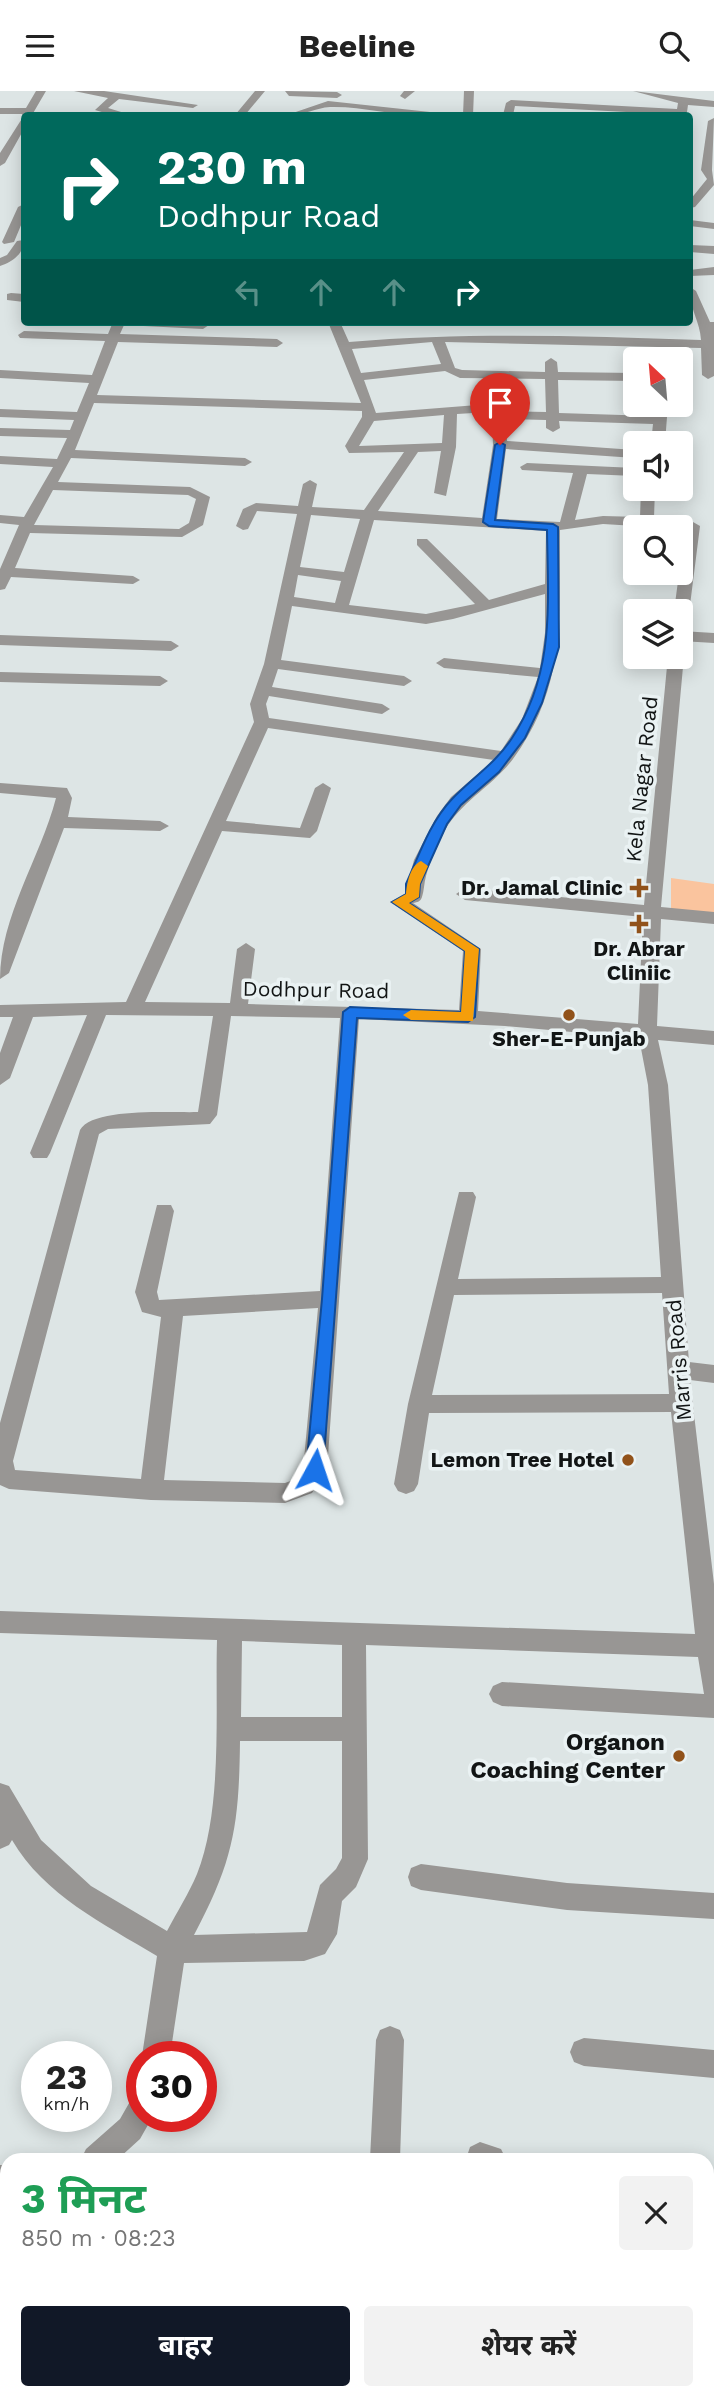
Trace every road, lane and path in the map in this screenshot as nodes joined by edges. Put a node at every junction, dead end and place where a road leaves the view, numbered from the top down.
1 (41, 91) edge
2 (82, 91) edge
3 (156, 91) edge
4 (260, 91) edge
5 (469, 91) edge
6 (638, 91) edge
7 (289, 92) edge
8 (116, 96) junction
9 (512, 96) edge
10 (706, 96) edge
11 (148, 101) junction
12 (335, 102) edge
13 (610, 102) junction
14 (714, 104) edge
15 (548, 105) junction
16 (684, 105) edge
17 (194, 106) edge
18 (0, 111) edge
19 (29, 112) edge
20 (110, 112) edge
21 (242, 112) edge
22 (292, 112) edge
23 (303, 112) edge
24 (408, 112) edge
25 (468, 112) edge
26 (550, 112) edge
27 (653, 112) edge
28 (660, 112) edge
29 (21, 115) edge
30 (710, 120) edge
31 (0, 145) edge
32 (19, 145) edge
33 (0, 163) edge
34 (714, 199) edge
35 (693, 202) edge
36 (693, 203) edge
37 (21, 217) edge
38 (693, 223) edge
39 (714, 226) edge
40 (13, 242) edge
41 (693, 249) edge
42 (714, 250) edge
43 (0, 262) edge
44 (714, 271) edge
45 (693, 273) edge
46 (11, 297) dead end
47 (21, 298) edge
48 (693, 304) edge
49 (714, 304) edge
50 (693, 305) edge
51 (118, 326) edge
52 (336, 326) edge
53 (503, 326) edge
54 (710, 326) edge
55 (24, 335) dead end
56 (505, 337) junction
57 (437, 338) junction
58 (552, 338) junction
59 (113, 339) junction
60 (652, 342) junction
61 (277, 343) dead end
62 (708, 344) junction
63 (345, 346) junction
64 (652, 347) edge
65 (448, 365) junction
66 (551, 368) junction
67 (0, 374) edge
68 (708, 375) dead end
69 (623, 376) edge
70 (358, 377) junction
71 (94, 379) junction
72 (492, 396) junction
73 (88, 399) junction
74 (451, 411) junction
75 (369, 412) junction
76 (0, 413) edge
77 (82, 416) junction
78 (555, 416) junction
79 (662, 417) edge
80 (662, 420) junction
81 (660, 431) edge
82 (0, 432) edge
83 (75, 434) junction
84 (500, 445) junction
85 (449, 447) junction
86 (550, 447) junction
87 (413, 449) junction
88 (623, 453) edge
89 (64, 459) junction
90 (0, 460) edge
91 (245, 461) dead end
92 (527, 467) dead end
93 (581, 470) junction
94 (623, 472) edge
95 (310, 484) dead end
96 (49, 486) junction
97 (441, 493) dead end
98 (304, 510) junction
99 (368, 515) junction
100 (0, 519) edge
101 (623, 520) edge
102 (489, 522) junction
103 (27, 525) junction
104 (243, 526) dead end
105 (559, 526) junction
106 (693, 526) edge
107 (422, 542) dead end
108 (693, 552) edge
109 (293, 570) junction
110 (352, 578) junction
111 (2, 579) edge
112 (133, 580) dead end
113 (552, 587) junction
114 (287, 601) junction
115 (486, 606) junction
116 (341, 607) junction
117 (693, 637) edge
118 (714, 638) edge
119 (0, 640) edge
120 (171, 646) dead end
121 (444, 663) dead end
122 (272, 664) junction
123 (675, 669) edge
124 (547, 673) junction
125 (0, 677) edge
126 (160, 681) dead end
127 (404, 681) dead end
128 (264, 689) junction
129 (382, 709) dead end
130 (262, 722) junction
131 (506, 757) junction
132 (0, 788) edge
133 (323, 788) dead end
134 (58, 822) junction
135 (216, 825) junction
136 (160, 826) dead end
137 (465, 894) dead end
138 (652, 912) junction
139 (714, 918) edge
140 (246, 949) dead end
141 (0, 973) edge
142 (133, 1008) junction
143 (26, 1009) junction
144 (99, 1009) junction
145 (230, 1010) junction
146 (0, 1011) edge
147 (350, 1012) junction
148 (468, 1017) junction
149 (647, 1032) junction
150 (714, 1038) edge
151 (0, 1078) edge
152 (40, 1153) dead end
153 (466, 1197) dead end
154 (164, 1211) dead end
155 (673, 1285) junction
156 (446, 1287) junction
157 (330, 1299) junction
158 (173, 1308) junction
159 (679, 1370) junction
160 (714, 1374) edge
161 (681, 1403) junction
162 (419, 1404) junction
163 (406, 1484) dead end
164 (151, 1490) junction
165 (0, 1622) edge
166 (230, 1630) junction
167 (354, 1636) junction
168 (709, 1646) junction
169 (714, 1688) edge
170 (502, 1694) dead end
171 (714, 1706) edge
172 (355, 1728) junction
173 (228, 1729) junction
174 (3, 1799) edge
175 (0, 1836) edge
176 (421, 1877) dead end
177 (714, 1906) edge
178 (172, 1949) junction
179 (390, 2040) dead end
180 (158, 2041) edge
181 (584, 2052) dead end
182 (714, 2064) edge
183 (127, 2132) edge
184 (105, 2153) edge
185 (385, 2153) edge

1 - 19 street
2 - 8 street
3 - 11 street
4 - 21 street
5 - 25 street
6 - 16 street
7 - 12 street
7 - 22 street
8 - 11 street
8 - 20 street
9 - 13 street
9 - 15 street
10 - 14 street
10 - 16 street
11 - 17 street
12 - 23 street
12 - 24 street
13 - 15 street
13 - 27 street
15 - 26 street
16 - 28 street
18 - 29 street
30 - 35 street
31 - 32 street
32 - 33 street
34 - 36 street
37 - 40 street
38 - 39 street
40 - 43 street
41 - 42 street
44 - 45 street
46 - 47 street
48 - 49 street
50 - 54 street
51 - 59 street
52 - 63 street
53 - 56 street
54 - 62 street
55 - 59 street
56 - 57 street
56 - 58 street
57 - 63 street
57 - 65 street
58 - 60 street
58 - 66 street
59 - 61 street
59 - 71 street
60 - 62 street
60 - 64 street
62 - 68 street
63 - 70 street
65 - 66 street
65 - 70 street
65 - 72 street
66 - 69 street
66 - 72 street
66 - 78 street
67 - 71 street
70 - 75 street
71 - 73 street
72 - 74 street
72 - 78 street
72 - 84 street
73 - 75 street
73 - 77 street
74 - 75 street
74 - 85 street
75 - 87 street
76 - 77 street
77 - 83 street
78 - 80 street
78 - 86 street
79 - 80 street
80 - 81 street
82 - 83 street
83 - 89 street
84 - 86 street
84 - 102 street
85 - 87 street
85 - 97 street
86 - 88 street
87 - 99 street
89 - 90 street
89 - 91 street
89 - 96 street
92 - 93 street
93 - 94 street
93 - 105 street
95 - 98 street
96 - 103 street
96 - 103 street
98 - 99 street
98 - 104 street
98 - 109 street
99 - 102 street
99 - 110 street
100 - 103 street
101 - 105 street
102 - 105 street
103 - 111 street
105 - 113 street
106 - 108 street
107 - 115 street
109 - 110 street
109 - 114 street
110 - 116 street
111 - 112 street
113 - 115 street
113 - 124 street
114 - 116 street
114 - 122 street
115 - 116 street
117 - 118 street
119 - 120 street
121 - 124 street
122 - 127 street
122 - 128 street
123 - 138 street, Kela Nagar Road
124 - 131 street
125 - 126 street
128 - 129 street
128 - 130 street
130 - 131 street
130 - 135 street
131 - 148 street
132 - 134 street
133 - 135 street
134 - 136 street
134 - 141 street
135 - 142 street
137 - 138 street
138 - 139 street
138 - 149 street, Kela Nagar Road
140 - 145 street
142 - 144 street, Dodhpur Road
142 - 145 street, Dodhpur Road
143 - 144 street, Dodhpur Road
143 - 146 street, Dodhpur Road
143 - 151 street
144 - 152 street
145 - 147 street, Dodhpur Road
145 - 164 street
147 - 148 street, Dodhpur Road
147 - 157 street
148 - 149 street, Dodhpur Road
149 - 150 street, Dodhpur Road
149 - 155 street, Marris Road
153 - 156 street
154 - 158 street
155 - 156 street
155 - 159 street, Marris Road
156 - 162 street
157 - 158 street
157 - 164 street
158 - 164 street
159 - 160 street
159 - 161 street, Marris Road
161 - 162 street
161 - 168 street, Marris Road
162 - 163 street
165 - 166 street
166 - 167 street
166 - 173 street
167 - 168 street
167 - 172 street
168 - 169 street, Marris Road
170 - 171 street
172 - 173 street
172 - 178 street
173 - 178 street
174 - 175 street
174 - 178 street
176 - 177 street
178 - 180 street
179 - 185 street
181 - 182 street
183 - 184 street

